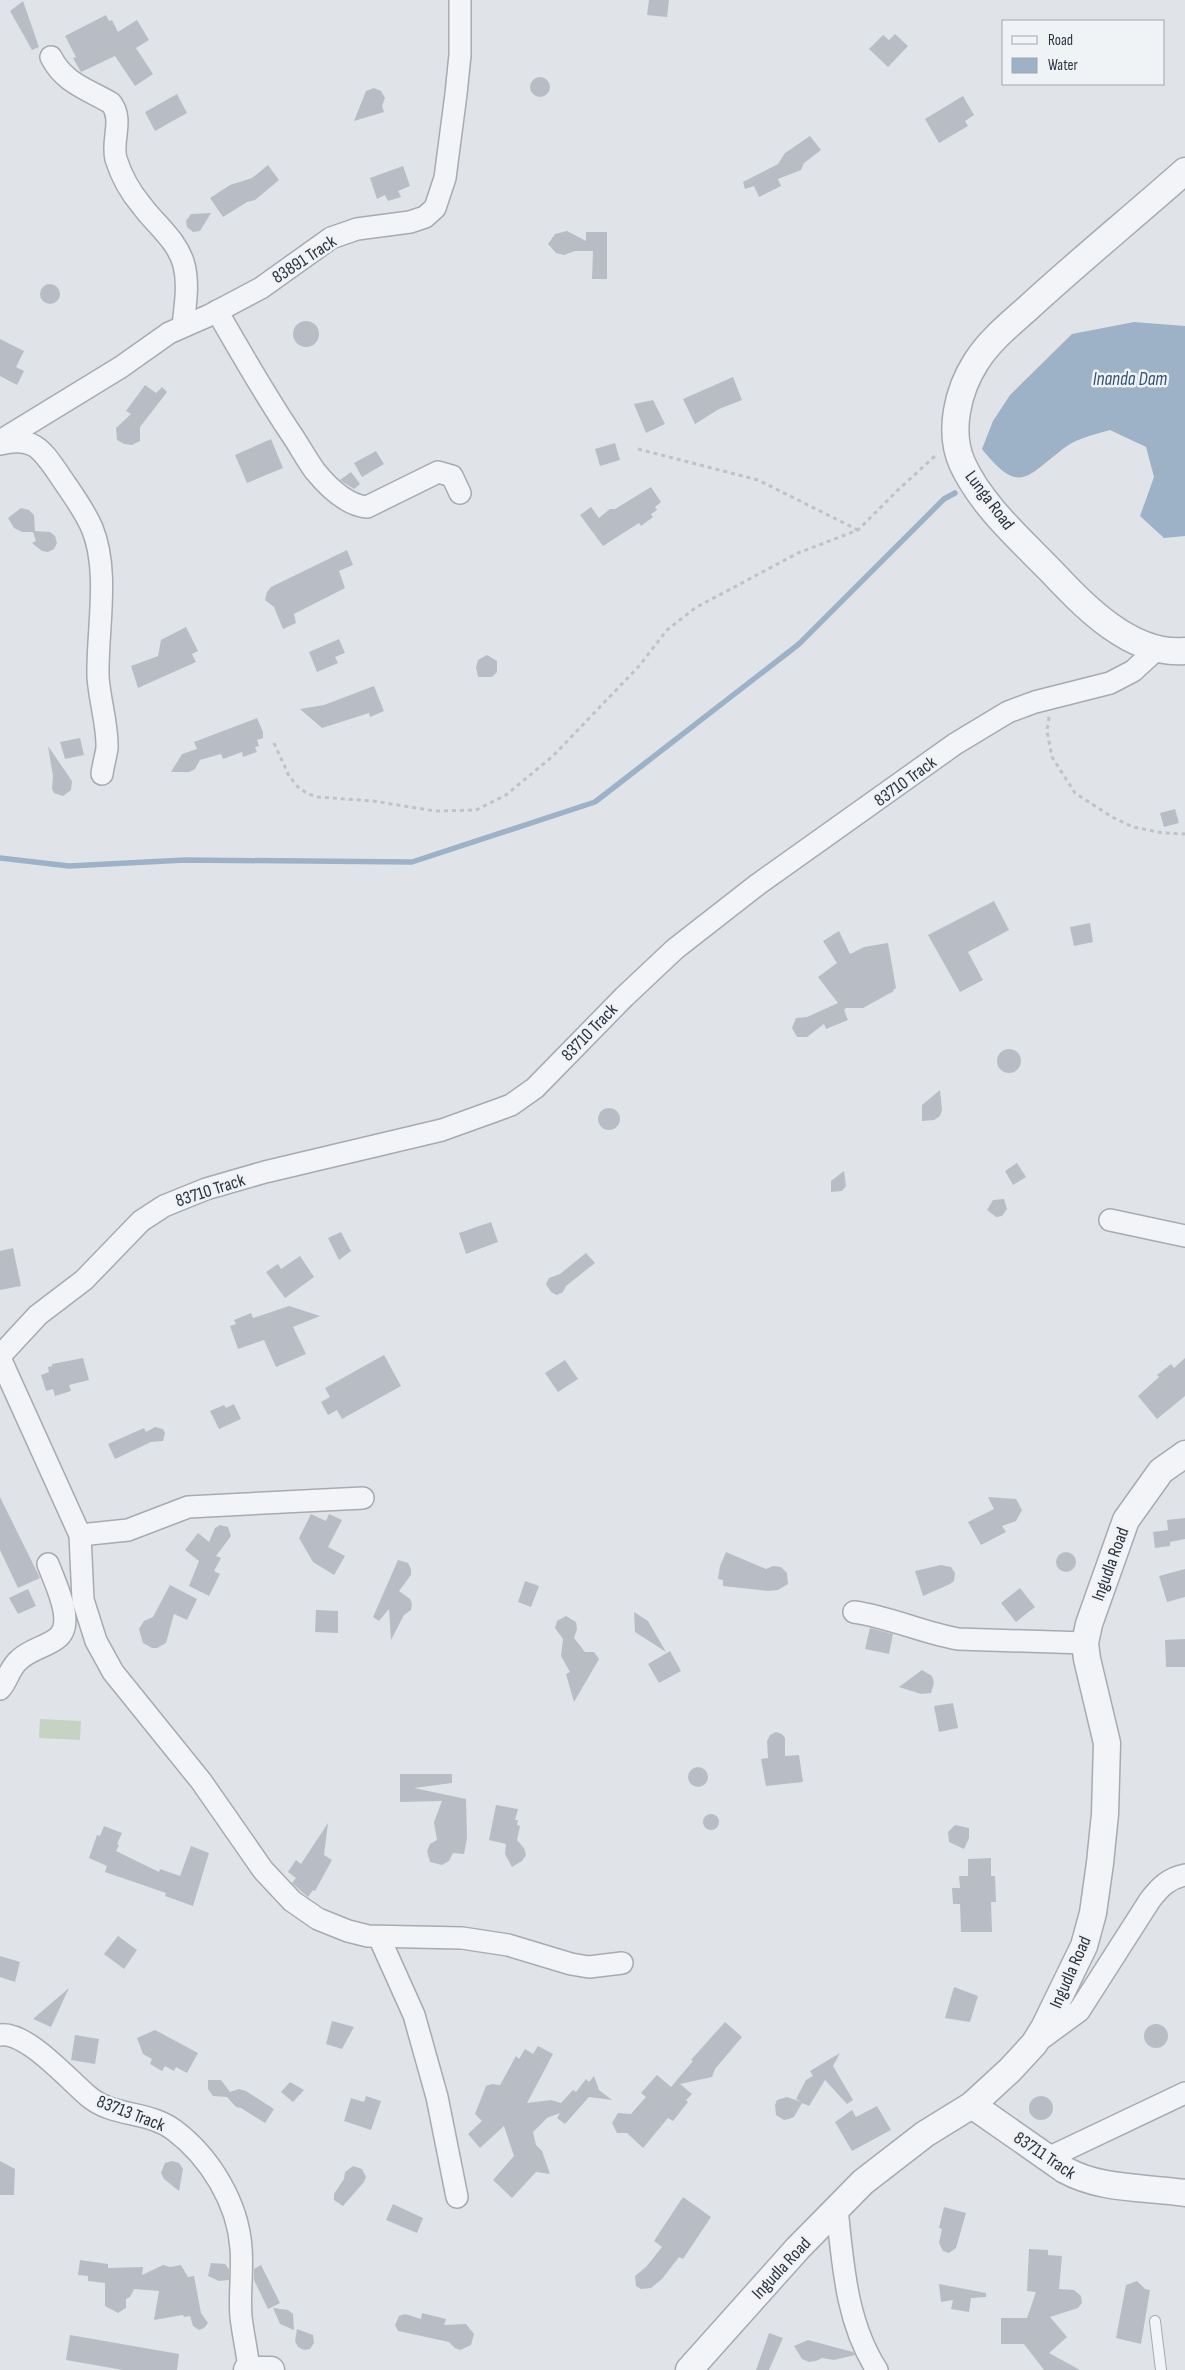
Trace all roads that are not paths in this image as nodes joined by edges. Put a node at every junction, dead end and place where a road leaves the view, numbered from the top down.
1 (460, 0) edge
2 (51, 57) dead end
3 (1185, 172) edge
4 (217, 310) junction
5 (182, 326) junction
6 (0, 443) edge
7 (460, 493) dead end
8 (1157, 650) junction
9 (1185, 651) edge
10 (102, 774) dead end
11 (1110, 1220) dead end
12 (1185, 1236) edge
13 (0, 1357) edge
14 (1185, 1454) edge
15 (364, 1498) dead end
16 (80, 1535) junction
17 (48, 1564) dead end
18 (854, 1612) dead end
19 (1085, 1643) junction
20 (0, 1689) edge
21 (1185, 1876) edge
22 (379, 1937) junction
23 (622, 1963) dead end
24 (0, 2035) edge
25 (1034, 2044) junction
26 (1185, 2093) edge
27 (972, 2105) junction
28 (1048, 2158) junction
29 (1185, 2193) edge
30 (457, 2197) dead end
31 (836, 2209) junction
32 (1155, 2321) dead end
33 (256, 2370) edge
34 (689, 2370) edge
35 (877, 2370) edge
36 (1161, 2370) edge

1 - 4 street, 83891 Track
2 - 5 street
3 - 8 street, Lunga Road
4 - 5 street, 83891 Track
4 - 7 street
5 - 6 street, 83891 Track
6 - 10 street
8 - 9 street, Lunga Road
8 - 13 street, 83710 Track
11 - 12 street
13 - 16 street
14 - 19 street, Ingudla Road
15 - 16 street
16 - 22 street
17 - 20 street
18 - 19 street
19 - 25 street, Ingudla Road
21 - 25 street
22 - 23 street
22 - 30 street
24 - 33 street, 83713 Track
25 - 27 street, Ingudla Road
26 - 28 street
27 - 28 street, 83711 Track
27 - 31 street, Ingudla Road
28 - 29 street, 83711 Track
31 - 34 street, Ingudla Road
31 - 35 street
32 - 36 lane

